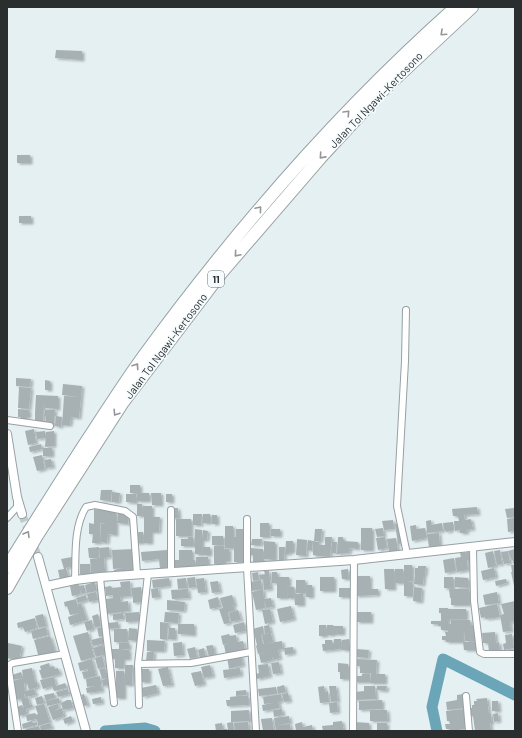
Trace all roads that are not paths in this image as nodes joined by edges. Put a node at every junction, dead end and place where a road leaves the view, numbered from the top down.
1 (456, 7) edge
2 (472, 7) edge
3 (406, 310) dead end
4 (7, 420) edge
5 (50, 426) dead end
6 (7, 434) edge
7 (17, 498) junction
8 (171, 510) dead end
9 (22, 514) tunnel mouth
10 (7, 518) edge
11 (247, 519) dead end
12 (515, 542) edge
13 (473, 548) junction
14 (407, 554) junction
15 (38, 557) tunnel mouth
16 (354, 560) junction
17 (7, 567) edge
18 (247, 568) junction
19 (171, 573) junction
20 (137, 574) junction
21 (148, 574) junction
22 (100, 577) junction
23 (75, 580) junction
24 (47, 586) junction
25 (7, 588) edge
26 (251, 652) junction
27 (65, 654) junction
28 (515, 654) edge
29 (138, 664) junction
30 (466, 696) dead end
31 (114, 704) dead end
32 (139, 705) dead end
33 (86, 729) edge
34 (18, 731) edge
35 (256, 731) edge
36 (353, 731) edge
37 (469, 731) edge

17 -> 1 highway, Jalan Tol Ngawi–Kertosono / 11
2 -> 25 highway, Jalan Tol Ngawi–Kertosono / 11
3 - 14 street
4 - 5 street
6 - 7 street
7 - 9 street
7 - 10 street
8 - 19 street
11 - 18 street
12 - 13 street
13 - 14 street
13 - 28 street
14 - 16 street
15 - 24 street
16 - 18 street
16 - 36 street
18 - 19 street
18 - 26 street
19 - 21 street
20 - 21 street
20 - 22 street
20 - 23 street
21 - 29 street
22 - 23 street
22 - 31 street
23 - 24 street
24 - 27 street
26 - 29 street
26 - 35 street
27 - 33 street
27 - 34 street
29 - 32 street
30 - 37 street

